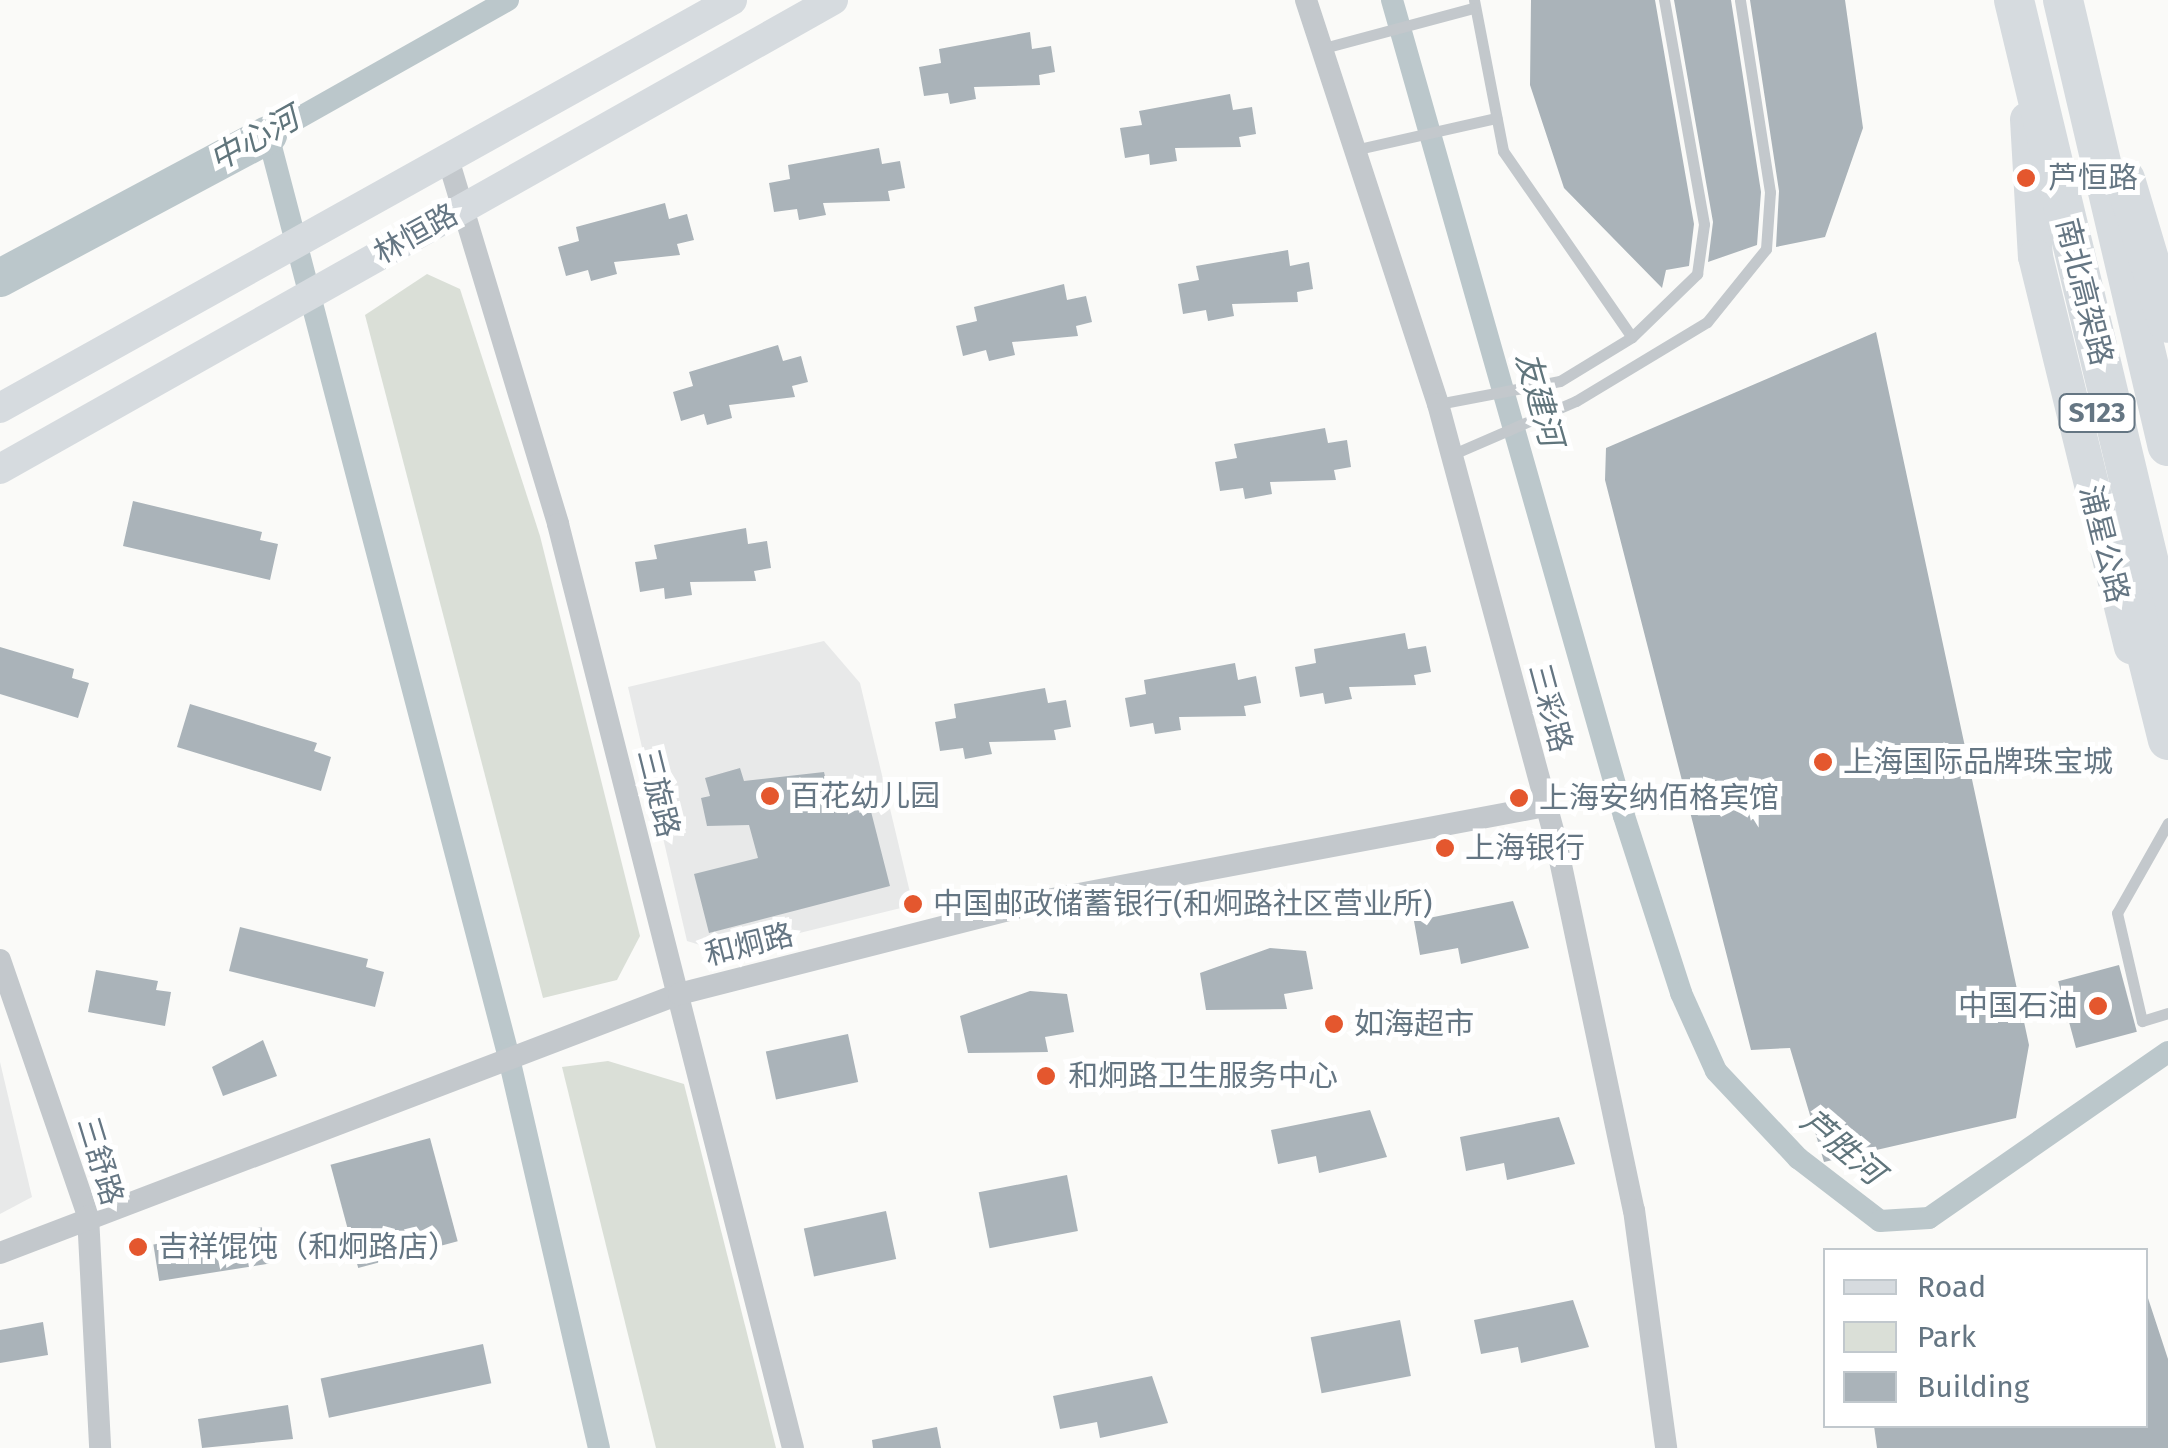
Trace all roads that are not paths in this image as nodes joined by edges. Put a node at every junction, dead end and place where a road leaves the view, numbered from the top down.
1 (732, 0) edge
2 (833, 0) edge
3 (1306, 0) edge
4 (1664, 0) edge
5 (1740, 0) edge
6 (1998, 0) edge
7 (2014, 0) edge
8 (2063, 0) edge
9 (2080, 0) edge
10 (1473, 4) edge
11 (1320, 49) junction
12 (1496, 118) junction
13 (2027, 119) junction
14 (1350, 151) junction
15 (2118, 151) junction
16 (448, 158) junction
17 (466, 206) junction
18 (2168, 281) edge
19 (2168, 323) edge
20 (1632, 337) junction
21 (2168, 392) edge
22 (1438, 404) junction
23 (0, 408) edge
24 (2168, 446) edge
25 (1451, 456) junction
26 (0, 470) edge
27 (2168, 642) edge
28 (2168, 706) edge
29 (2168, 725) edge
30 (2168, 740) edge
31 (1545, 806) junction
32 (2168, 823) edge
33 (0, 960) edge
34 (679, 994) junction
35 (2168, 1014) edge
36 (88, 1216) junction
37 (0, 1253) edge
38 (100, 1448) edge
39 (793, 1448) edge
40 (1666, 1448) edge

1 - 16 main road, 林恒路
2 - 17 main road, 林恒路
3 - 11 street, 三彩路
4 - 20 lane
5 - 25 lane
6 - 13 main road, 浦星公路 / S123
7 - 27 highway, 南北高架路
8 - 24 highway, 南北高架路
9 - 15 main road, S123
10 - 11 lane
10 - 12 lane
11 - 14 street, 三彩路
12 - 14 lane
12 - 20 lane
13 - 28 main road, 浦星公路 / S123
13 - 29 main road, 浦星公路
13 - 30 highway
14 - 22 street, 三彩路
15 - 18 main road
15 - 19 highway
15 - 21 main road, S123
16 - 17 street, 三旋路
16 - 23 main road, 林恒路
17 - 26 main road, 林恒路
17 - 34 street, 三旋路
20 - 22 lane
22 - 25 street, 三彩路
25 - 31 street, 三彩路
31 - 34 street, 和炯路
31 - 40 street, 三彩路
32 - 35 lane
33 - 36 street, 三舒路
34 - 36 street, 和炯路
34 - 39 street, 三旋路
36 - 37 street, 和炯路
36 - 38 street, 三舒路

